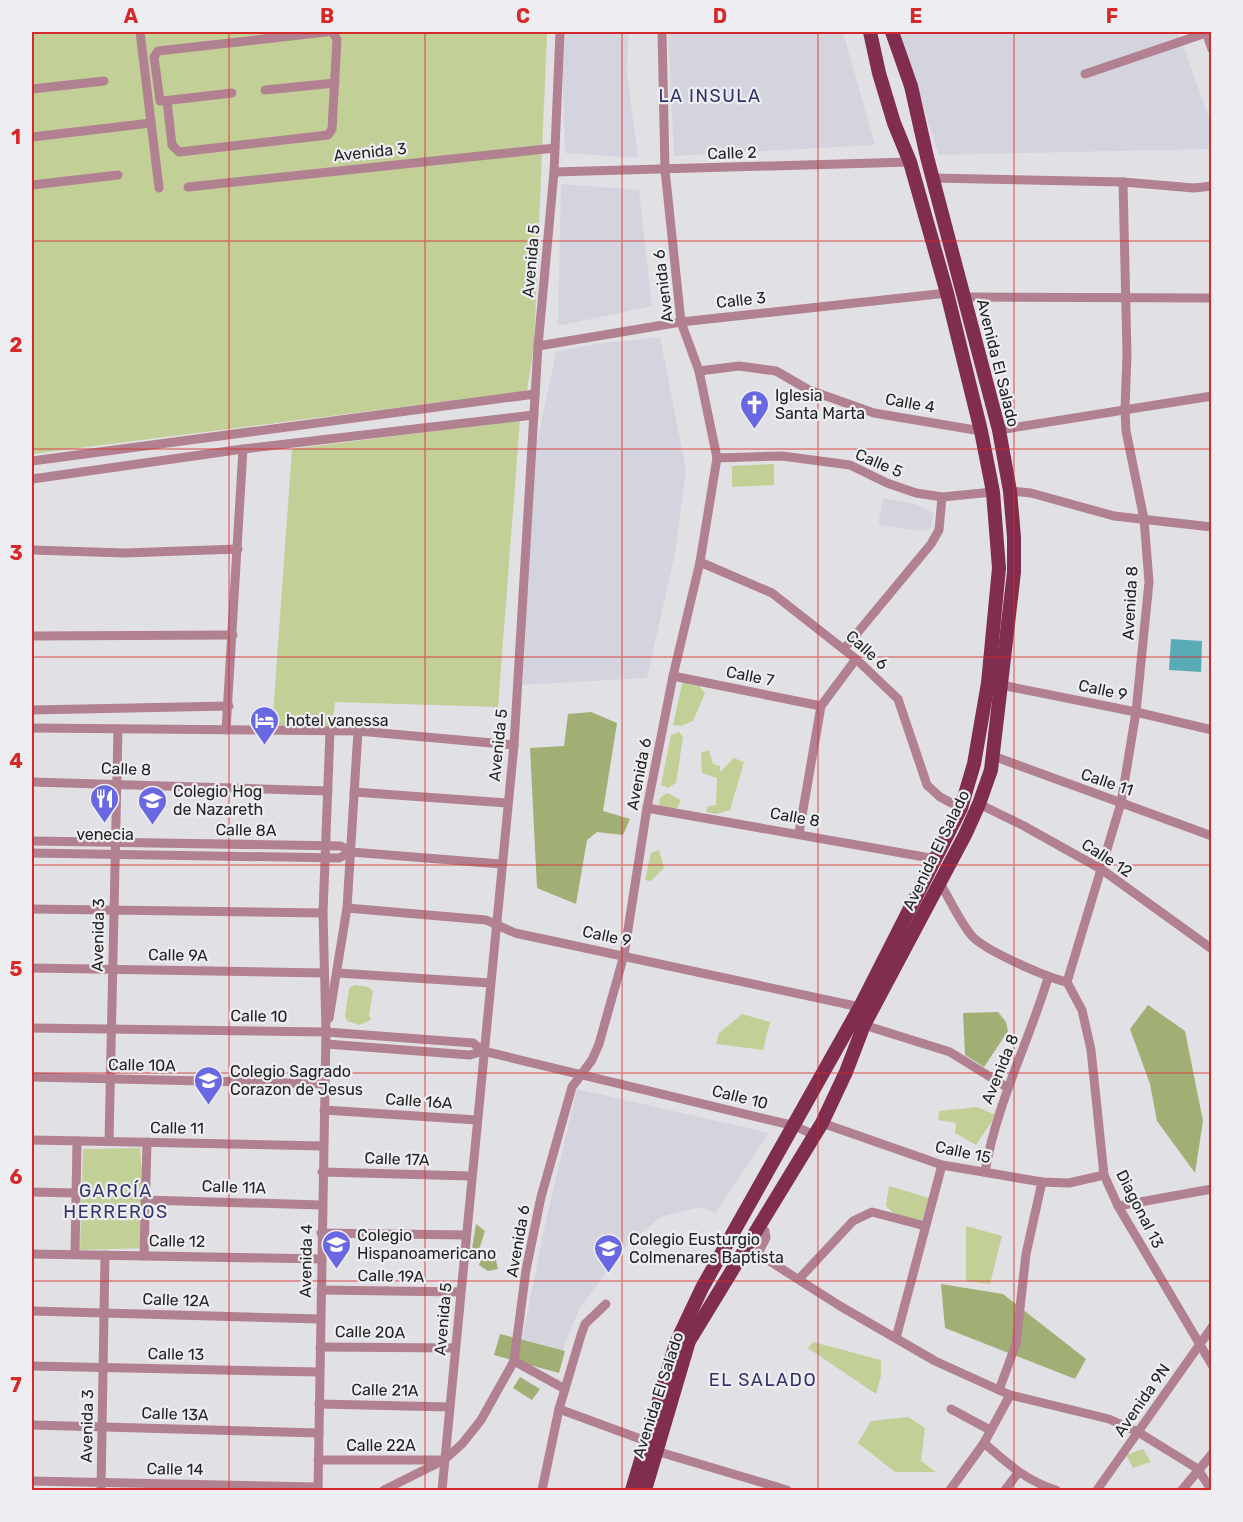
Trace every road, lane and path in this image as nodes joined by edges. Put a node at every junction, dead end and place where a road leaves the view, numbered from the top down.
1 (140, 32) edge
2 (326, 32) edge
3 (332, 32) edge
4 (560, 32) edge
5 (662, 32) edge
6 (870, 32) edge
7 (892, 32) edge
8 (1206, 32) edge
9 (1212, 49) edge
10 (1085, 74) dead end
11 (104, 81) dead end
12 (334, 83) junction
13 (32, 89) edge
14 (265, 90) dead end
15 (232, 93) dead end
16 (163, 101) junction
17 (148, 102) junction
18 (151, 123) junction
19 (32, 137) edge
20 (555, 148) junction
21 (910, 162) junction
22 (665, 170) junction
23 (554, 172) junction
24 (118, 175) dead end
25 (932, 178) junction
26 (1123, 182) junction
27 (32, 185) edge
28 (1212, 186) edge
29 (188, 187) dead end
30 (159, 188) dead end
31 (947, 292) junction
32 (965, 297) junction
33 (1125, 298) junction
34 (1212, 298) edge
35 (681, 322) junction
36 (538, 346) junction
37 (699, 370) junction
38 (535, 394) junction
39 (1212, 396) edge
40 (1125, 409) junction
41 (534, 415) junction
42 (999, 430) junction
43 (981, 431) junction
44 (243, 449) junction
45 (717, 458) junction
46 (32, 461) edge
47 (32, 479) edge
48 (1010, 491) junction
49 (993, 492) junction
50 (942, 496) junction
51 (1144, 519) junction
52 (1212, 527) edge
53 (238, 549) junction
54 (32, 550) edge
55 (700, 562) junction
56 (233, 635) junction
57 (32, 636) edge
58 (844, 649) junction
59 (856, 660) junction
60 (673, 676) junction
61 (995, 684) junction
62 (229, 706) junction
63 (821, 706) junction
64 (32, 710) edge
65 (1136, 712) junction
66 (32, 728) edge
67 (117, 729) junction
68 (226, 730) junction
69 (1212, 730) edge
70 (330, 731) junction
71 (358, 731) junction
72 (514, 745) junction
73 (993, 756) junction
74 (32, 782) edge
75 (116, 784) junction
76 (328, 791) junction
77 (354, 792) junction
78 (507, 803) junction
79 (1121, 803) junction
80 (979, 804) junction
81 (647, 808) junction
82 (960, 808) junction
83 (799, 833) junction
84 (1212, 836) edge
85 (32, 841) edge
86 (115, 843) junction
87 (325, 846) junction
88 (351, 852) junction
89 (32, 853) edge
90 (115, 855) junction
91 (324, 858) junction
92 (936, 859) junction
93 (501, 864) junction
94 (1101, 869) junction
95 (940, 883) junction
96 (347, 908) junction
97 (32, 909) edge
98 (114, 910) junction
99 (322, 913) junction
100 (495, 926) junction
101 (1212, 949) edge
102 (624, 955) junction
103 (32, 968) edge
104 (113, 969) junction
105 (323, 973) junction
106 (338, 973) junction
107 (1048, 978) junction
108 (1067, 982) junction
109 (490, 983) junction
110 (860, 1007) junction
111 (864, 1025) junction
112 (32, 1028) edge
113 (111, 1030) junction
114 (326, 1032) junction
115 (326, 1044) junction
116 (483, 1051) junction
117 (583, 1073) junction
118 (32, 1077) edge
119 (110, 1079) junction
120 (324, 1084) junction
121 (1008, 1088) junction
122 (324, 1110) junction
123 (477, 1120) junction
124 (822, 1123) junction
125 (795, 1126) junction
126 (814, 1135) junction
127 (32, 1140) edge
128 (77, 1141) junction
129 (109, 1141) junction
130 (147, 1142) junction
131 (323, 1146) junction
132 (942, 1165) junction
133 (322, 1172) junction
134 (985, 1172) junction
135 (1104, 1175) junction
136 (471, 1176) junction
137 (1042, 1182) junction
138 (1212, 1188) edge
139 (32, 1192) edge
140 (75, 1193) junction
141 (145, 1200) junction
142 (322, 1205) junction
143 (1118, 1206) junction
144 (758, 1224) junction
145 (925, 1226) junction
146 (321, 1233) junction
147 (466, 1234) junction
148 (32, 1254) edge
149 (75, 1254) junction
150 (105, 1255) junction
151 (144, 1256) junction
152 (321, 1259) junction
153 (799, 1280) junction
154 (321, 1290) junction
155 (460, 1292) junction
156 (606, 1304) dead end
157 (32, 1311) edge
158 (104, 1313) junction
159 (320, 1319) junction
160 (1212, 1327) edge
161 (896, 1338) junction
162 (1199, 1344) junction
163 (320, 1347) junction
164 (455, 1348) junction
165 (514, 1361) junction
166 (1212, 1365) edge
167 (32, 1366) edge
168 (103, 1368) junction
169 (319, 1372) junction
170 (565, 1389) junction
171 (999, 1390) junction
172 (1010, 1395) junction
173 (319, 1404) junction
174 (450, 1407) junction
175 (559, 1409) junction
176 (951, 1409) dead end
177 (32, 1425) edge
178 (102, 1427) junction
179 (990, 1430) junction
180 (1138, 1432) junction
181 (318, 1433) junction
182 (984, 1443) junction
183 (651, 1446) junction
184 (1212, 1454) edge
185 (318, 1460) junction
186 (444, 1461) junction
187 (1198, 1469) junction
188 (1018, 1473) junction
189 (32, 1481) edge
190 (101, 1486) edge
191 (318, 1489) edge
192 (384, 1491) edge
193 (442, 1491) edge
194 (542, 1491) edge
195 (632, 1491) edge
196 (645, 1491) edge
197 (788, 1491) edge
198 (950, 1491) edge
199 (1005, 1491) edge
200 (1056, 1491) edge
201 (1097, 1491) edge
202 (1182, 1491) edge
203 (1212, 1491) edge

1 - 17 street
2 - 16 street
3 - 12 street
4 - 20 street, Avenida 5
5 - 22 street, Avenida 6
6 - 21 main road, Avenida El Salado
7 - 25 main road, Avenida El Salado
8 - 9 street
8 - 10 street
11 - 13 street
12 - 14 street
12 - 16 street
15 - 16 street
16 - 17 street
17 - 18 street
18 - 19 street
18 - 30 street
20 - 23 street, Avenida 5
20 - 29 street, Avenida 3
21 - 22 street, Calle 2
21 - 31 main road, Avenida El Salado
22 - 23 street, Calle 2
22 - 35 street, Avenida 6
23 - 36 street, Avenida 5
24 - 27 street
25 - 26 street
25 - 32 main road, Avenida El Salado
26 - 28 street
26 - 33 street, Avenida 8
31 - 35 street, Calle 3
31 - 43 main road, Avenida El Salado
32 - 33 street
32 - 42 main road, Avenida El Salado
33 - 34 street
33 - 40 street, Avenida 8
35 - 36 street, Calle 3
35 - 37 street, Avenida 6
36 - 38 street, Avenida 5
37 - 43 street, Calle 4
37 - 45 street, Avenida 6
38 - 41 street, Avenida 5
38 - 46 street
39 - 40 street
40 - 42 street
40 - 51 street, Avenida 8
41 - 44 street
41 - 72 street, Avenida 5
42 - 48 main road, Avenida El Salado
43 - 49 main road, Avenida El Salado
44 - 47 street
44 - 53 street
45 - 50 street, Calle 5
45 - 55 street, Avenida 6
48 - 51 street
48 - 61 main road, Avenida El Salado
49 - 50 street, Calle 5
49 - 61 main road, Avenida El Salado
50 - 58 street
51 - 52 street
51 - 65 street, Avenida 8
53 - 54 street
53 - 56 street
55 - 58 street, Calle 6
55 - 60 street, Avenida 6
56 - 57 street
56 - 62 street
58 - 59 street, Calle 6
59 - 63 street
59 - 82 street, Calle 6
60 - 63 street, Calle 7
60 - 81 street, Avenida 6
61 - 65 street, Calle 9
61 - 73 main road, Avenida El Salado
61 - 82 main road, Avenida El Salado
62 - 64 street
62 - 68 street
63 - 83 street
65 - 69 street, Calle 9
65 - 79 street, Avenida 8
66 - 67 street
67 - 68 street
67 - 75 street, Avenida 3
68 - 70 street
70 - 71 street
70 - 76 street, Avenida 4
71 - 72 street
71 - 77 street, Avenida 4
72 - 78 street, Avenida 5
73 - 79 street, Calle 11
73 - 80 main road, Avenida El Salado
74 - 75 street, Calle 8
75 - 76 street, Calle 8
75 - 86 street, Avenida 3
76 - 87 street, Avenida 4
77 - 78 street
77 - 88 street, Avenida 4
78 - 93 street, Avenida 5
79 - 84 street, Calle 11
79 - 94 street, Avenida 8
80 - 94 street, Calle 12
80 - 95 main road, Avenida El Salado
81 - 83 street, Calle 8
81 - 102 street, Avenida 6
82 - 92 main road, Avenida El Salado
83 - 92 street, Calle 8
85 - 86 street, Calle 8A
86 - 87 street, Calle 8A
86 - 90 street, Avenida 3
87 - 88 street, Calle 8A
87 - 91 street, Avenida 4
88 - 91 street, Calle 8A
88 - 93 street, Calle 8A
88 - 96 street, Avenida 4
89 - 90 street, Calle 8A
90 - 91 street, Calle 8A
90 - 98 street, Avenida 3
91 - 99 street, Avenida 4
92 - 110 main road, Avenida El Salado
93 - 100 street, Avenida 5
94 - 101 street, Calle 12
94 - 108 street, Avenida 8
95 - 107 street
95 - 111 main road, Avenida El Salado
96 - 100 street, Calle 9
96 - 106 street, Avenida 4
97 - 98 street
98 - 99 street
98 - 104 street, Avenida 3
99 - 105 street, Avenida 4
100 - 102 street, Calle 9
100 - 109 street, Avenida 5
102 - 110 street, Calle 9
102 - 117 street, Avenida 6
103 - 104 street, Calle 9A
104 - 105 street, Calle 9A
104 - 113 street, Avenida 3
105 - 114 street, Avenida 4
106 - 109 street
106 - 114 street, Avenida 4
107 - 108 street
107 - 121 street, Avenida 8
108 - 135 street, Diagonal 13
109 - 116 street, Avenida 5
110 - 125 main road, Avenida El Salado
111 - 121 street
111 - 124 main road, Avenida El Salado
112 - 113 street, Calle 10
113 - 114 street, Calle 10
113 - 119 street, Avenida 3
114 - 115 street, Avenida 4
114 - 116 street, Calle 10
115 - 116 street, Calle 10
115 - 120 street, Avenida 4
116 - 117 street, Calle 10
116 - 123 street, Avenida 5
117 - 125 street, Calle 10
117 - 165 street, Avenida 6
118 - 119 street, Calle 10A
119 - 120 street, Calle 10A
119 - 129 street, Avenida 3
120 - 122 street, Avenida 4
121 - 134 street, Avenida 8
122 - 123 street, Calle 16A
122 - 131 street, Avenida 4
123 - 136 street, Avenida 5
124 - 126 main road, Avenida El Salado
124 - 132 street, Calle 15
125 - 126 street, Calle 10
125 - 183 main road, Avenida El Salado
126 - 144 main road, Avenida El Salado
127 - 128 street, Calle 11
128 - 129 street, Calle 11
128 - 140 street
129 - 130 street, Calle 11
130 - 131 street, Calle 11
130 - 141 street
131 - 133 street, Avenida 4
132 - 134 street, Calle 15
132 - 145 street
133 - 136 street, Calle 17A
133 - 142 street, Avenida 4
134 - 137 street, Calle 15
135 - 137 street, Calle 15
135 - 143 street, Diagonal 13
136 - 147 street, Avenida 5
137 - 171 street
138 - 143 street
139 - 140 street
140 - 149 street
141 - 142 street, Calle 11A
141 - 151 street
142 - 146 street, Avenida 4
143 - 162 street, Diagonal 13
144 - 153 street
144 - 183 main road, Avenida El Salado
145 - 153 street
145 - 161 street
146 - 147 street
146 - 152 street, Avenida 4
147 - 155 street, Avenida 5
148 - 149 street, Calle 12
149 - 150 street, Calle 12
150 - 151 street, Calle 12
150 - 158 street, Avenida 3
151 - 152 street, Calle 12
152 - 154 street, Avenida 4
153 - 161 street
154 - 155 street, Calle 19A
154 - 159 street, Avenida 4
155 - 164 street, Avenida 5
156 - 170 street
157 - 158 street, Calle 12A
158 - 159 street, Calle 12A
158 - 168 street, Avenida 3
159 - 163 street, Avenida 4
160 - 162 street, Avenida 9N
161 - 171 street
162 - 166 street, Diagonal 13
162 - 180 street, Avenida 9N
163 - 164 street, Calle 20A
163 - 169 street, Avenida 4
164 - 174 street, Avenida 5
165 - 170 street
165 - 186 street, Avenida 6
167 - 168 street, Calle 13
168 - 169 street, Calle 13
168 - 178 street, Avenida 3
169 - 173 street, Avenida 4
170 - 175 street
171 - 172 street
172 - 179 street
172 - 180 street
173 - 174 street, Calle 21A
173 - 181 street, Avenida 4
174 - 186 street, Avenida 5
175 - 183 street
175 - 194 street
176 - 179 street
177 - 178 street, Calle 13A
178 - 181 street, Calle 13A
178 - 190 street, Avenida 3
179 - 182 street
180 - 187 street
180 - 201 street, Avenida 9N
181 - 185 street, Avenida 4
182 - 188 street
182 - 198 street
183 - 195 main road, Avenida El Salado
183 - 196 main road, Avenida El Salado
183 - 197 street
184 - 187 street
185 - 186 street, Calle 22A
185 - 191 street, Avenida 4
186 - 192 street
186 - 193 street
187 - 202 street
187 - 203 street
188 - 199 street
188 - 200 street
189 - 190 street, Calle 14
190 - 191 street, Calle 14

